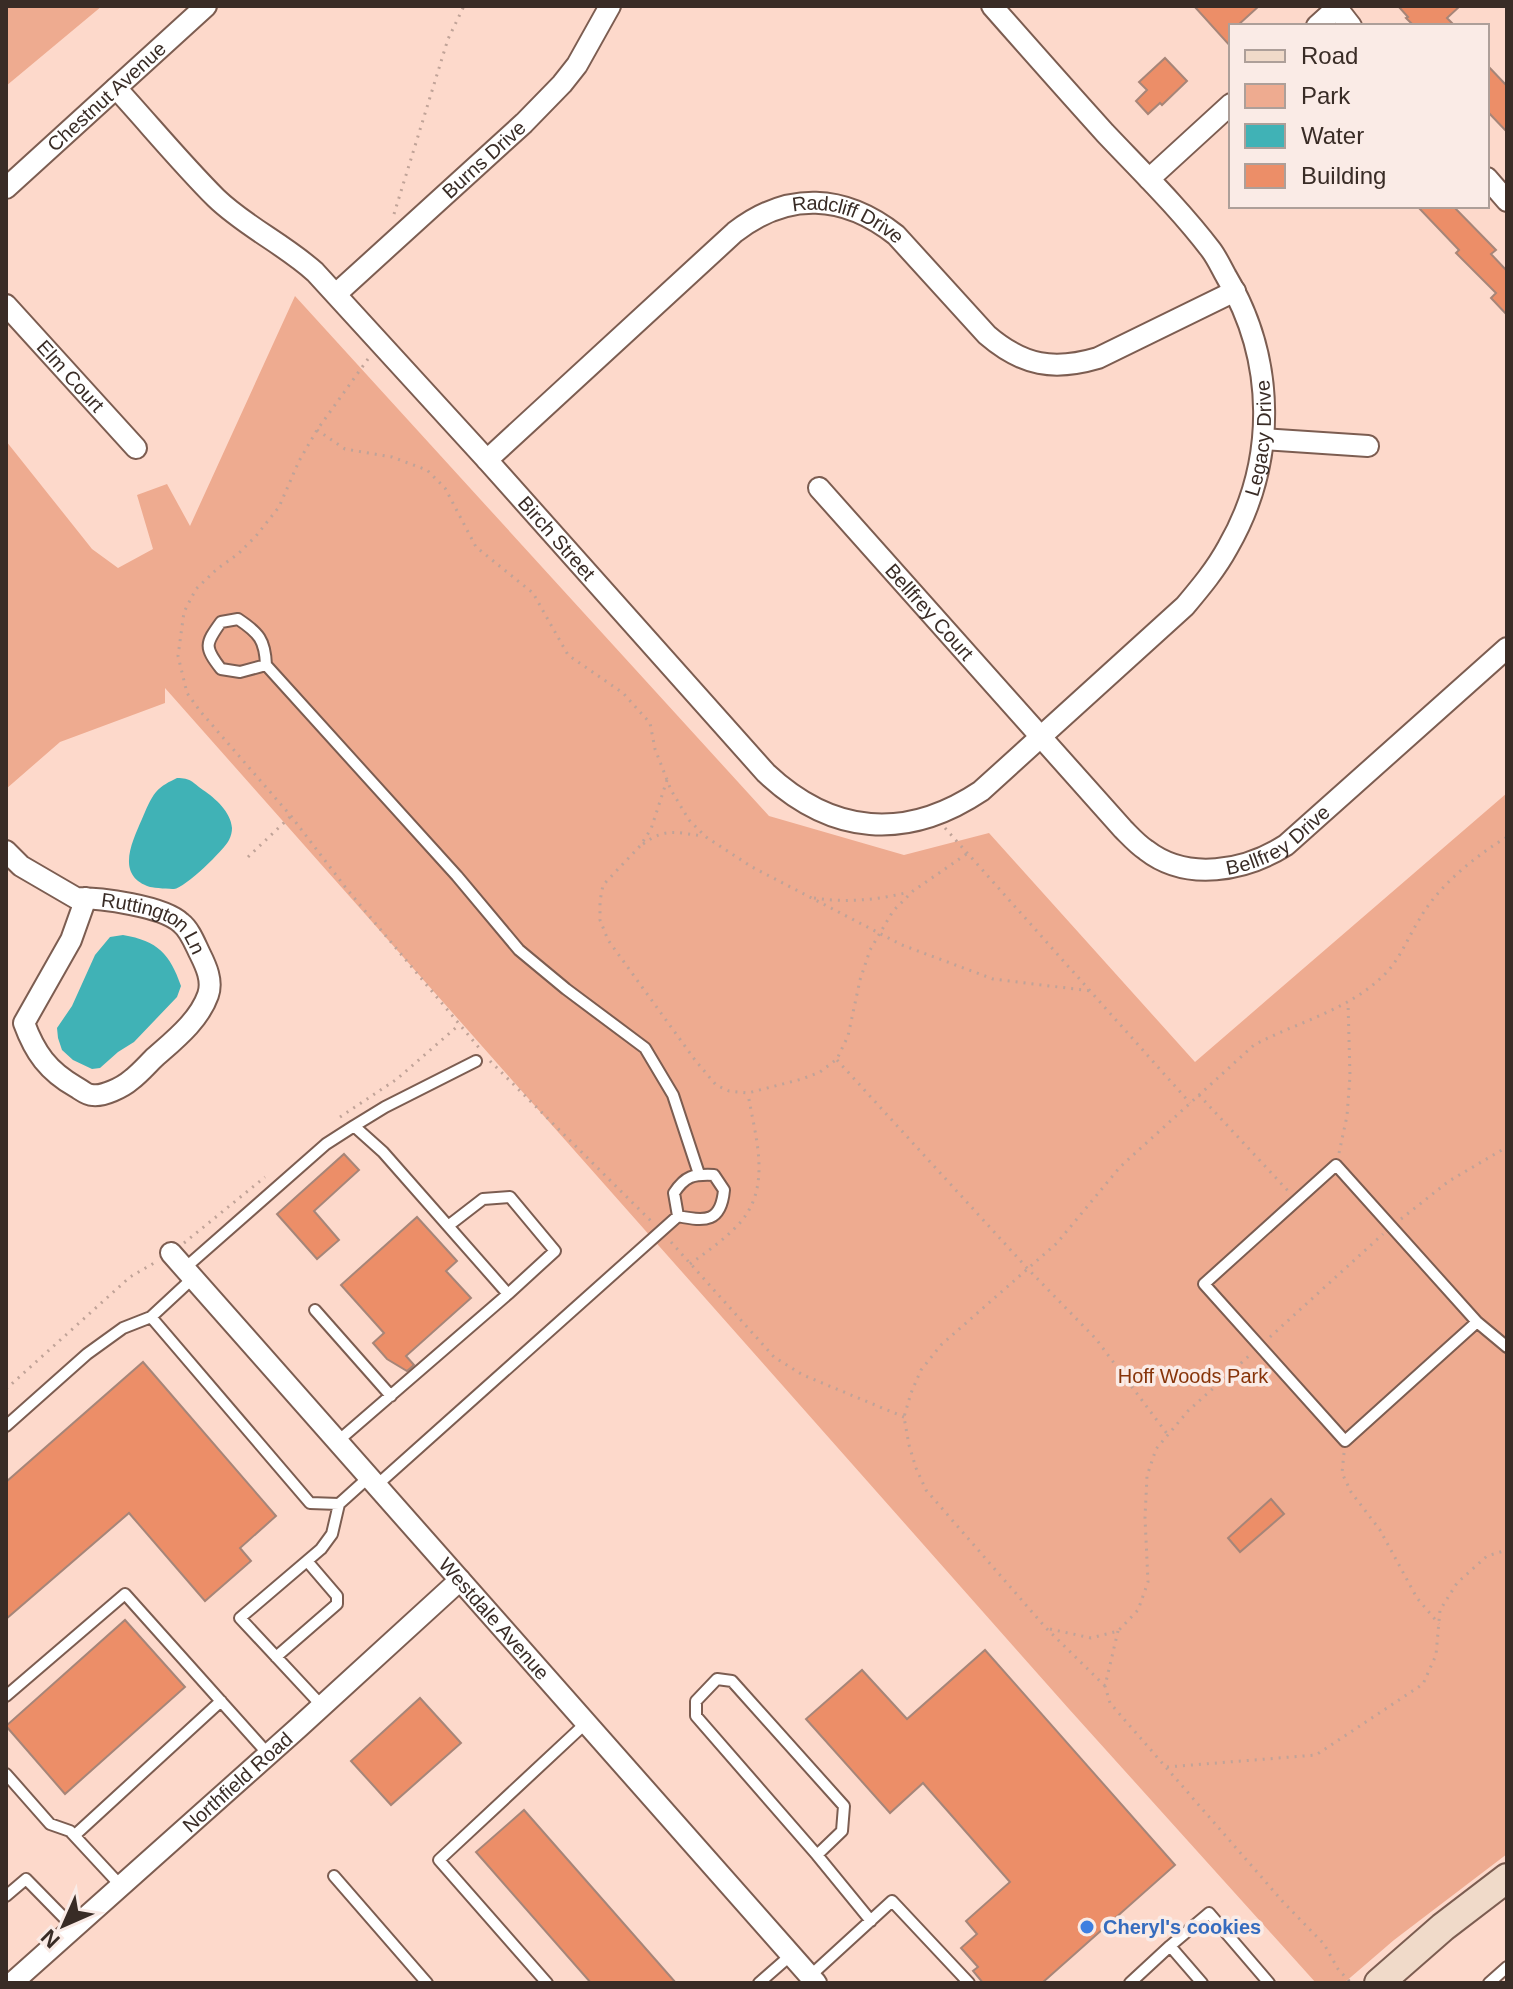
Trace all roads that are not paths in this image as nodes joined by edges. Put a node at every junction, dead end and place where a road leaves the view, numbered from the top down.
1 (206, 6) edge
2 (610, 6) edge
3 (992, 6) edge
4 (1338, 7) edge
5 (1319, 24) edge
6 (1350, 24) edge
7 (116, 88) junction
8 (1229, 106) edge
9 (1149, 179) junction
10 (1489, 180) edge
11 (6, 188) edge
12 (1507, 201) edge
13 (1235, 291) junction
14 (336, 294) junction
15 (6, 305) edge
16 (1264, 439) junction
17 (1368, 446) dead end
18 (136, 448) dead end
19 (487, 460) junction
20 (819, 488) dead end
21 (1507, 648) edge
22 (266, 665) junction
23 (1040, 736) junction
24 (6, 851) edge
25 (86, 898) junction
26 (476, 1061) dead end
27 (354, 1126) junction
28 (699, 1174) junction
29 (678, 1216) junction
30 (448, 1226) junction
31 (183, 1266) junction
32 (508, 1294) junction
33 (315, 1310) dead end
34 (151, 1317) junction
35 (1477, 1322) junction
36 (1507, 1347) edge
37 (391, 1396) junction
38 (6, 1426) edge
39 (338, 1441) junction
40 (373, 1481) junction
41 (339, 1504) junction
42 (307, 1561) junction
43 (460, 1580) junction
44 (276, 1657) junction
45 (6, 1696) edge
46 (221, 1701) junction
47 (322, 1706) junction
48 (586, 1723) junction
49 (269, 1755) junction
50 (6, 1774) edge
51 (75, 1835) junction
52 (817, 1855) junction
53 (334, 1876) dead end
54 (1507, 1878) edge
55 (121, 1886) junction
56 (6, 1896) edge
57 (871, 1921) junction
58 (74, 1928) junction
59 (1170, 1946) junction
60 (791, 1955) junction
61 (1507, 1967) edge
62 (813, 1980) edge
63 (1198, 1982) edge
64 (12, 1983) edge
65 (427, 1983) edge
66 (547, 1983) edge
67 (759, 1983) edge
68 (969, 1983) edge
69 (1130, 1983) edge
70 (1269, 1983) edge
71 (1379, 1983) edge
72 (1489, 1983) edge

1 - 7 street, Chestnut Avenue
2 - 14 street, Burns Drive
3 - 9 street, Legacy Drive
4 - 5 street
4 - 6 street
7 - 11 street, Chestnut Avenue
7 - 14 street, Birch Street
8 - 9 street
9 - 13 street, Legacy Drive
10 - 12 street
13 - 16 street, Legacy Drive
13 - 19 street, Radcliff Drive
14 - 19 street, Birch Street
15 - 18 street, Elm Court
16 - 17 street
16 - 23 street, Legacy Drive
19 - 23 street, Birch Street
20 - 23 street, Bellfrey Court
21 - 23 street, Bellfrey Drive
22 - 22 lane
22 - 28 lane
24 - 25 street, Ruttington Ln
25 - 25 street, Ruttington Ln
26 - 27 lane
27 - 30 lane
27 - 31 lane
28 - 29 lane
28 - 29 lane
29 - 40 lane
30 - 32 lane
30 - 32 lane
31 - 34 lane
31 - 39 street, Westdale Avenue
32 - 37 lane
33 - 37 lane
34 - 38 lane
34 - 41 lane
35 - 35 lane
35 - 36 lane
37 - 39 lane
39 - 40 street, Westdale Avenue
40 - 41 lane
40 - 43 street, Westdale Avenue
41 - 42 lane
42 - 44 lane
42 - 44 lane
43 - 47 street, Northfield Road
43 - 48 street, Westdale Avenue
44 - 47 lane
45 - 46 lane
46 - 49 lane
46 - 51 lane
47 - 49 street, Northfield Road
48 - 60 street, Westdale Avenue
48 - 66 lane
49 - 55 street, Northfield Road
50 - 51 lane
51 - 55 lane
52 - 52 lane
52 - 57 lane
53 - 65 lane
54 - 71 street
55 - 58 street, Northfield Road
56 - 58 lane
57 - 62 lane
57 - 68 lane
58 - 64 street, Northfield Road
59 - 63 lane
59 - 69 lane
59 - 70 lane
60 - 62 street, Westdale Avenue
60 - 67 lane
61 - 72 lane

